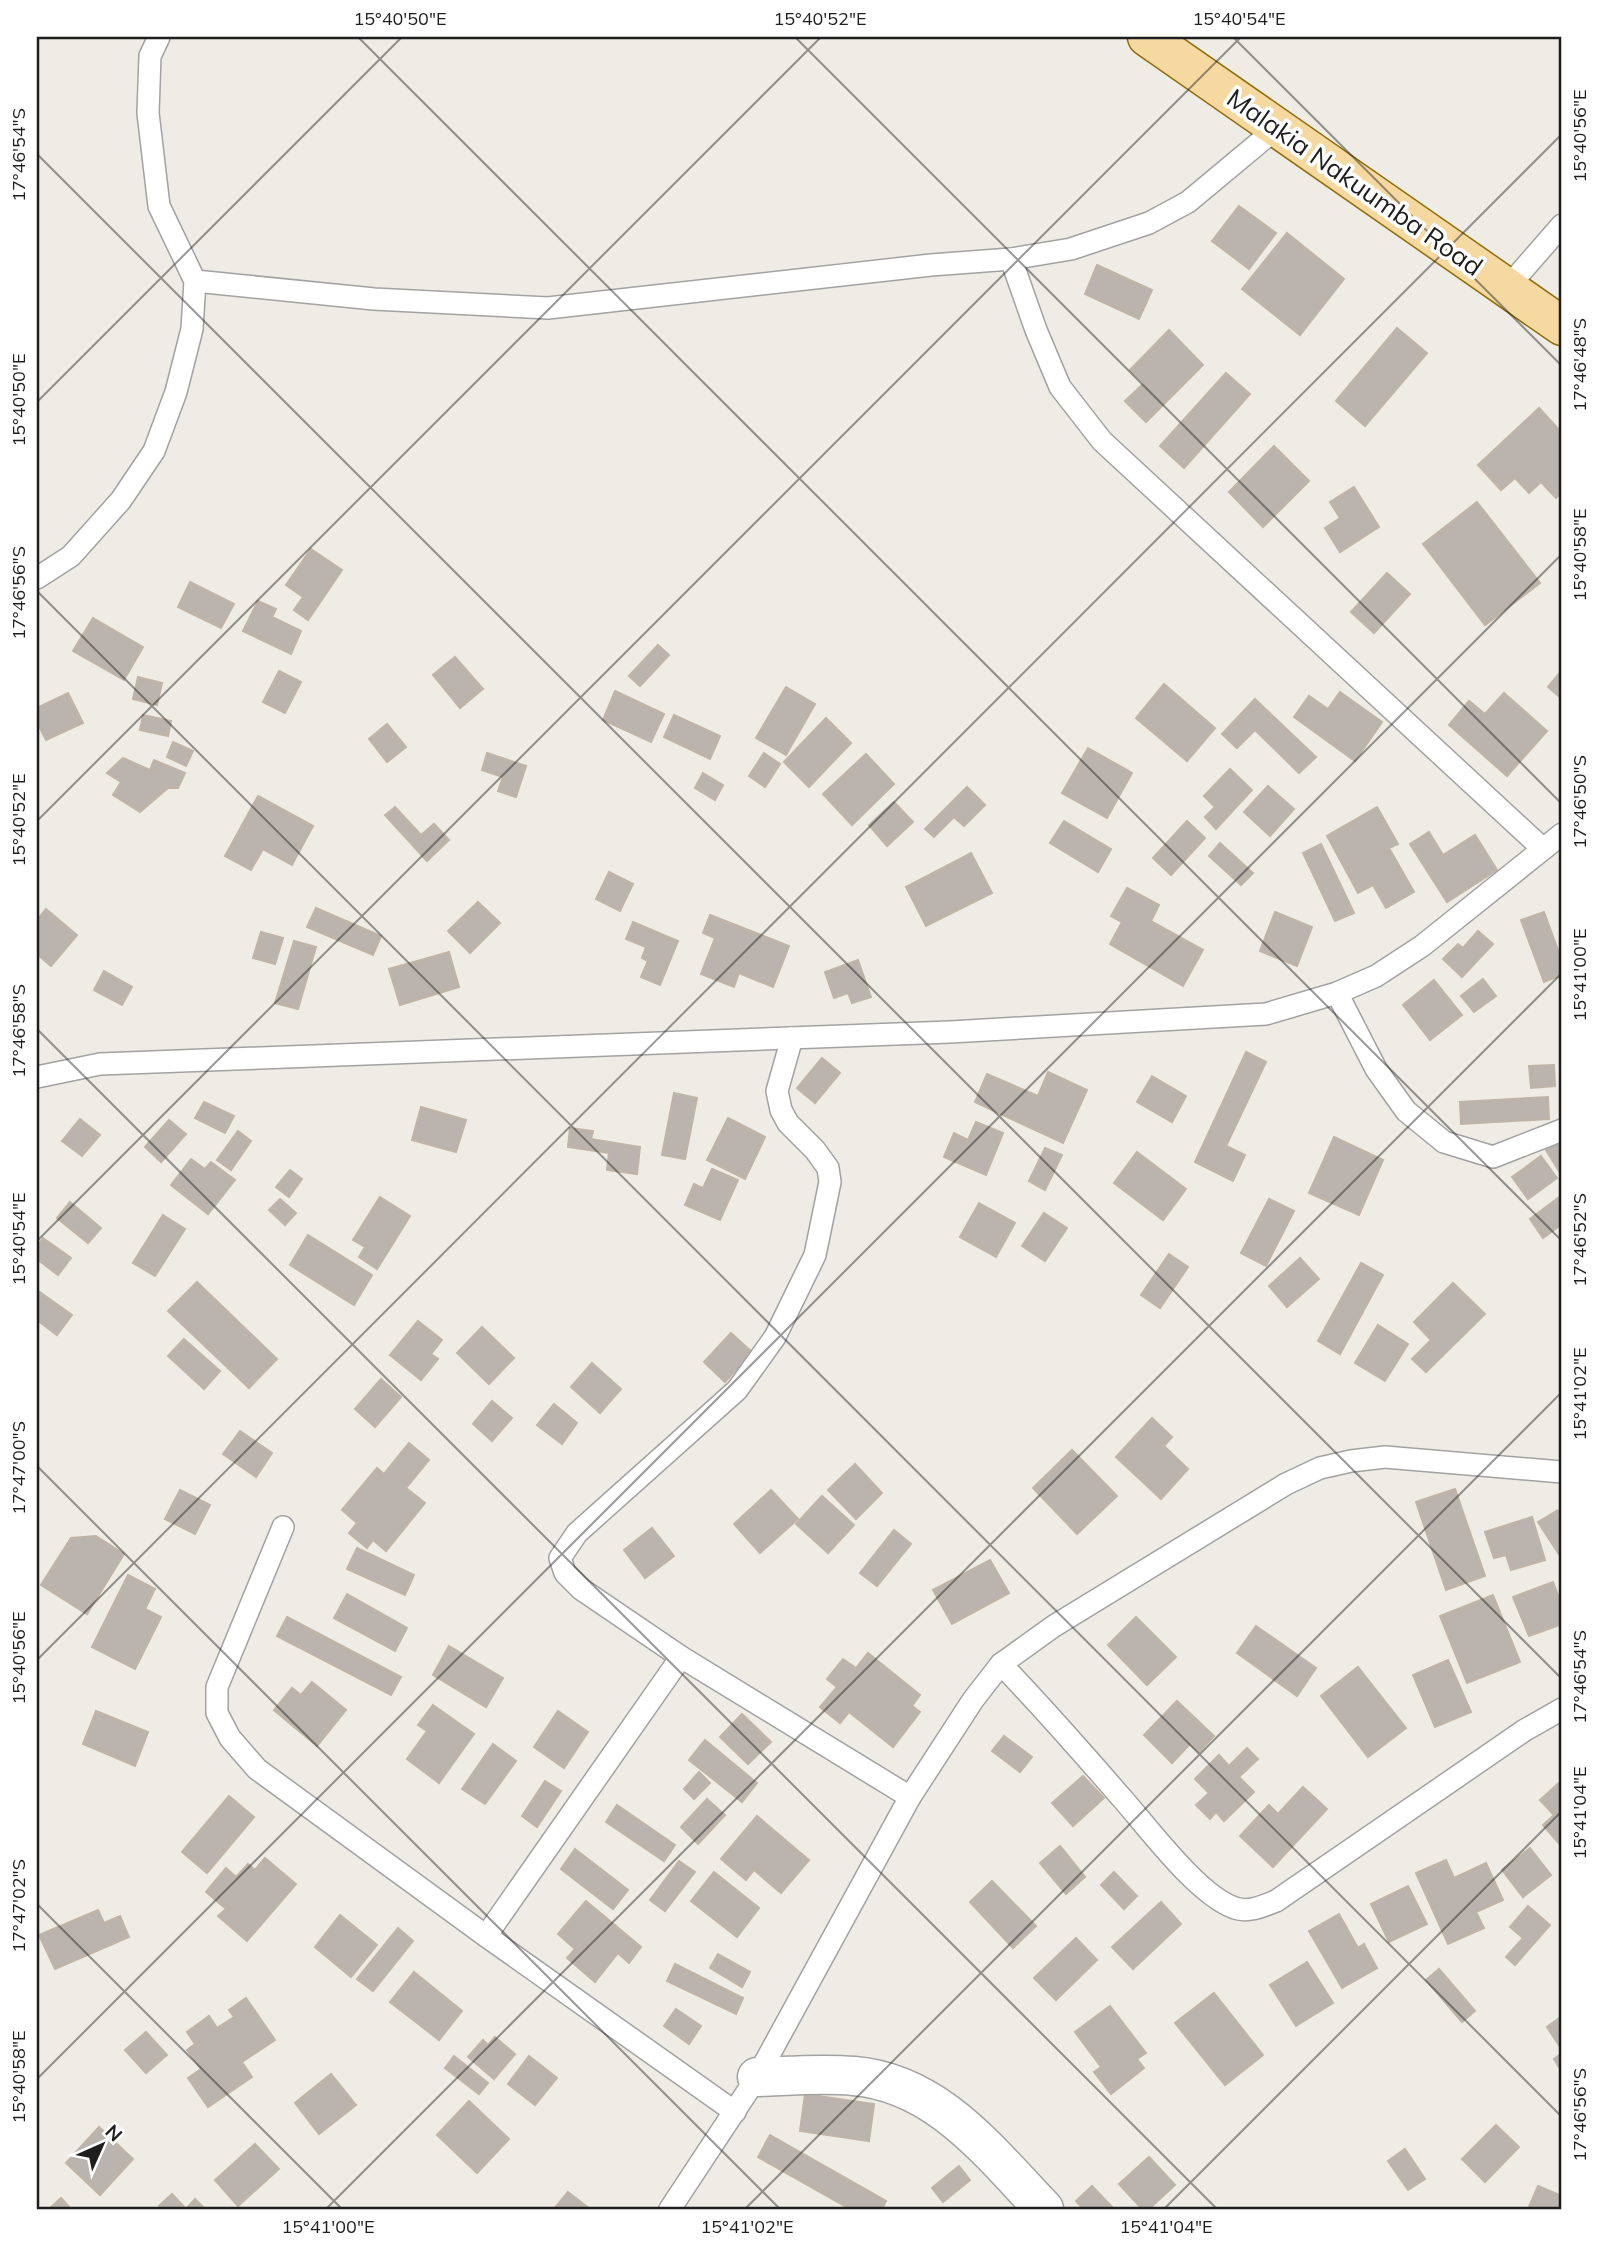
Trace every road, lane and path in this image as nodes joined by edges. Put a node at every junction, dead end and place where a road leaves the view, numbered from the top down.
1 (159, 37) edge
2 (1147, 37) edge
3 (1278, 127) junction
4 (1562, 225) edge
5 (1011, 259) junction
6 (195, 281) junction
7 (1507, 288) junction
8 (1562, 326) edge
9 (37, 578) edge
10 (1562, 834) edge
11 (1543, 849) junction
12 (1337, 993) junction
13 (792, 1038) junction
14 (37, 1077) edge
15 (1562, 1130) edge
16 (1562, 1472) edge
17 (283, 1527) dead end
18 (681, 1657) junction
19 (1001, 1664) junction
20 (1562, 1709) edge
21 (910, 1797) junction
22 (485, 1936) junction
23 (757, 2077) junction
24 (735, 2112) junction
25 (670, 2209) edge
26 (1044, 2209) edge

1 - 6 lane
2 - 3 main road, Malakia Nakuumba Road
3 - 5 lane
3 - 7 main road, Malakia Nakuumba Road
4 - 7 lane
5 - 6 lane
5 - 11 lane
6 - 9 lane
7 - 8 main road, Malakia Nakuumba Road
10 - 11 lane
11 - 12 lane
12 - 13 lane
12 - 15 lane
13 - 14 lane
13 - 18 lane
16 - 19 lane
17 - 22 lane
18 - 21 lane
18 - 22 lane
19 - 20 lane
19 - 21 lane
21 - 23 lane
22 - 24 lane
23 - 24 lane
23 - 26 street
24 - 25 lane

